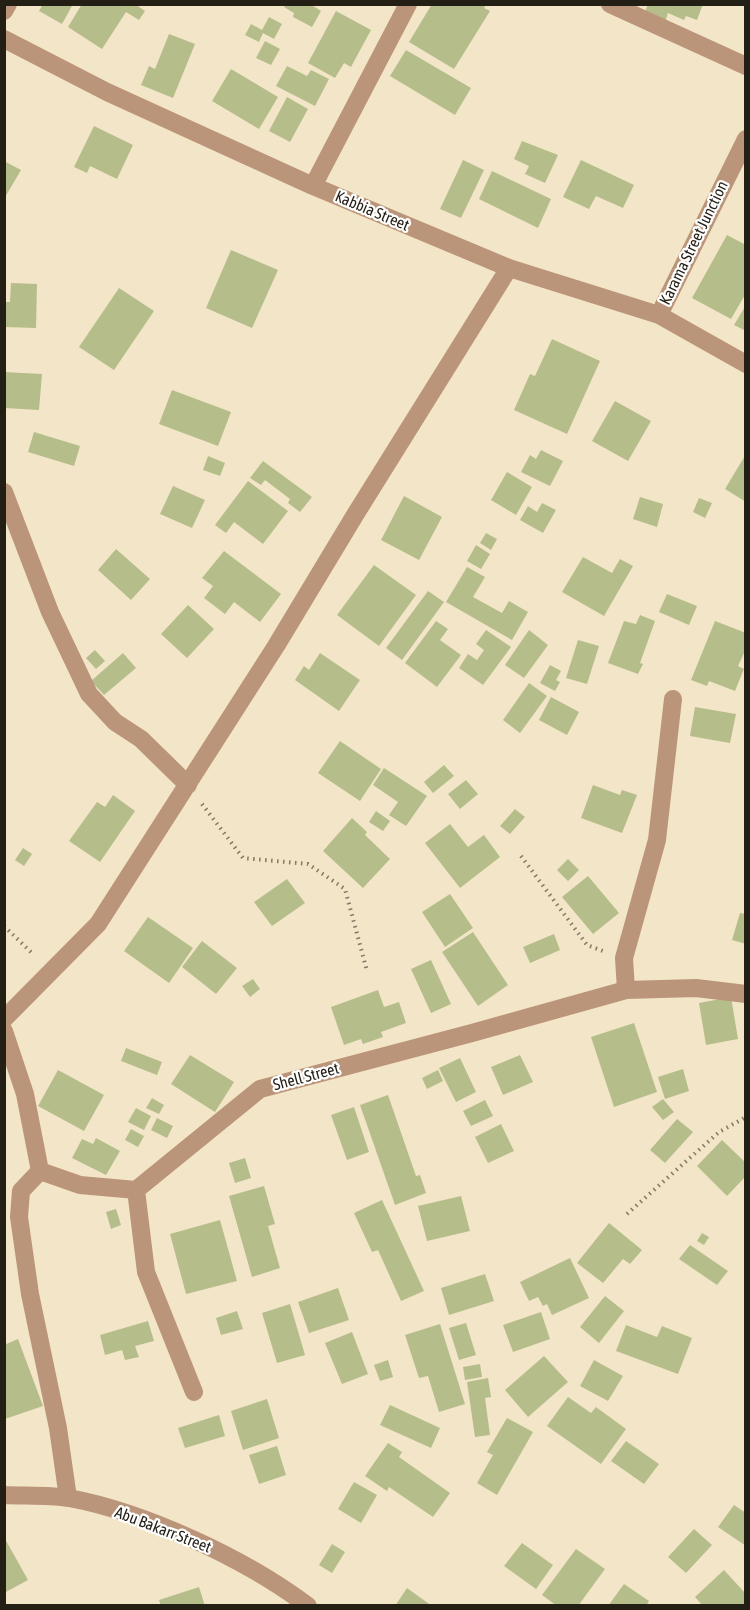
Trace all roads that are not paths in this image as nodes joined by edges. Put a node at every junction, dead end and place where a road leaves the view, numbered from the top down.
1 (8, 4) edge
2 (408, 4) edge
3 (610, 4) edge
4 (4, 11) edge
5 (4, 39) edge
6 (746, 66) edge
7 (746, 139) edge
8 (313, 186) junction
9 (509, 268) junction
10 (659, 315) junction
11 (746, 364) edge
12 (4, 492) edge
13 (673, 699) dead end
14 (188, 785) junction
15 (626, 990) junction
16 (746, 994) edge
17 (4, 1019) edge
18 (4, 1031) edge
19 (40, 1171) junction
20 (136, 1190) junction
21 (194, 1392) dead end
22 (4, 1495) edge
23 (68, 1498) junction
24 (308, 1605) edge

1 - 4 street
2 - 8 street
3 - 6 street
5 - 8 street, Kabbia Street
7 - 10 street, Karama Street Junction
8 - 9 street, Kabbia Street
9 - 10 street, Kabbia Street
9 - 14 street
10 - 11 street, Kabbia Street
12 - 14 street
13 - 15 street
14 - 17 street
15 - 16 street, Shell Street
15 - 20 street, Shell Street
18 - 19 street
19 - 20 street
19 - 23 street
20 - 21 street
22 - 23 street, Abu Bakarr Street
23 - 24 street, Abu Bakarr Street

